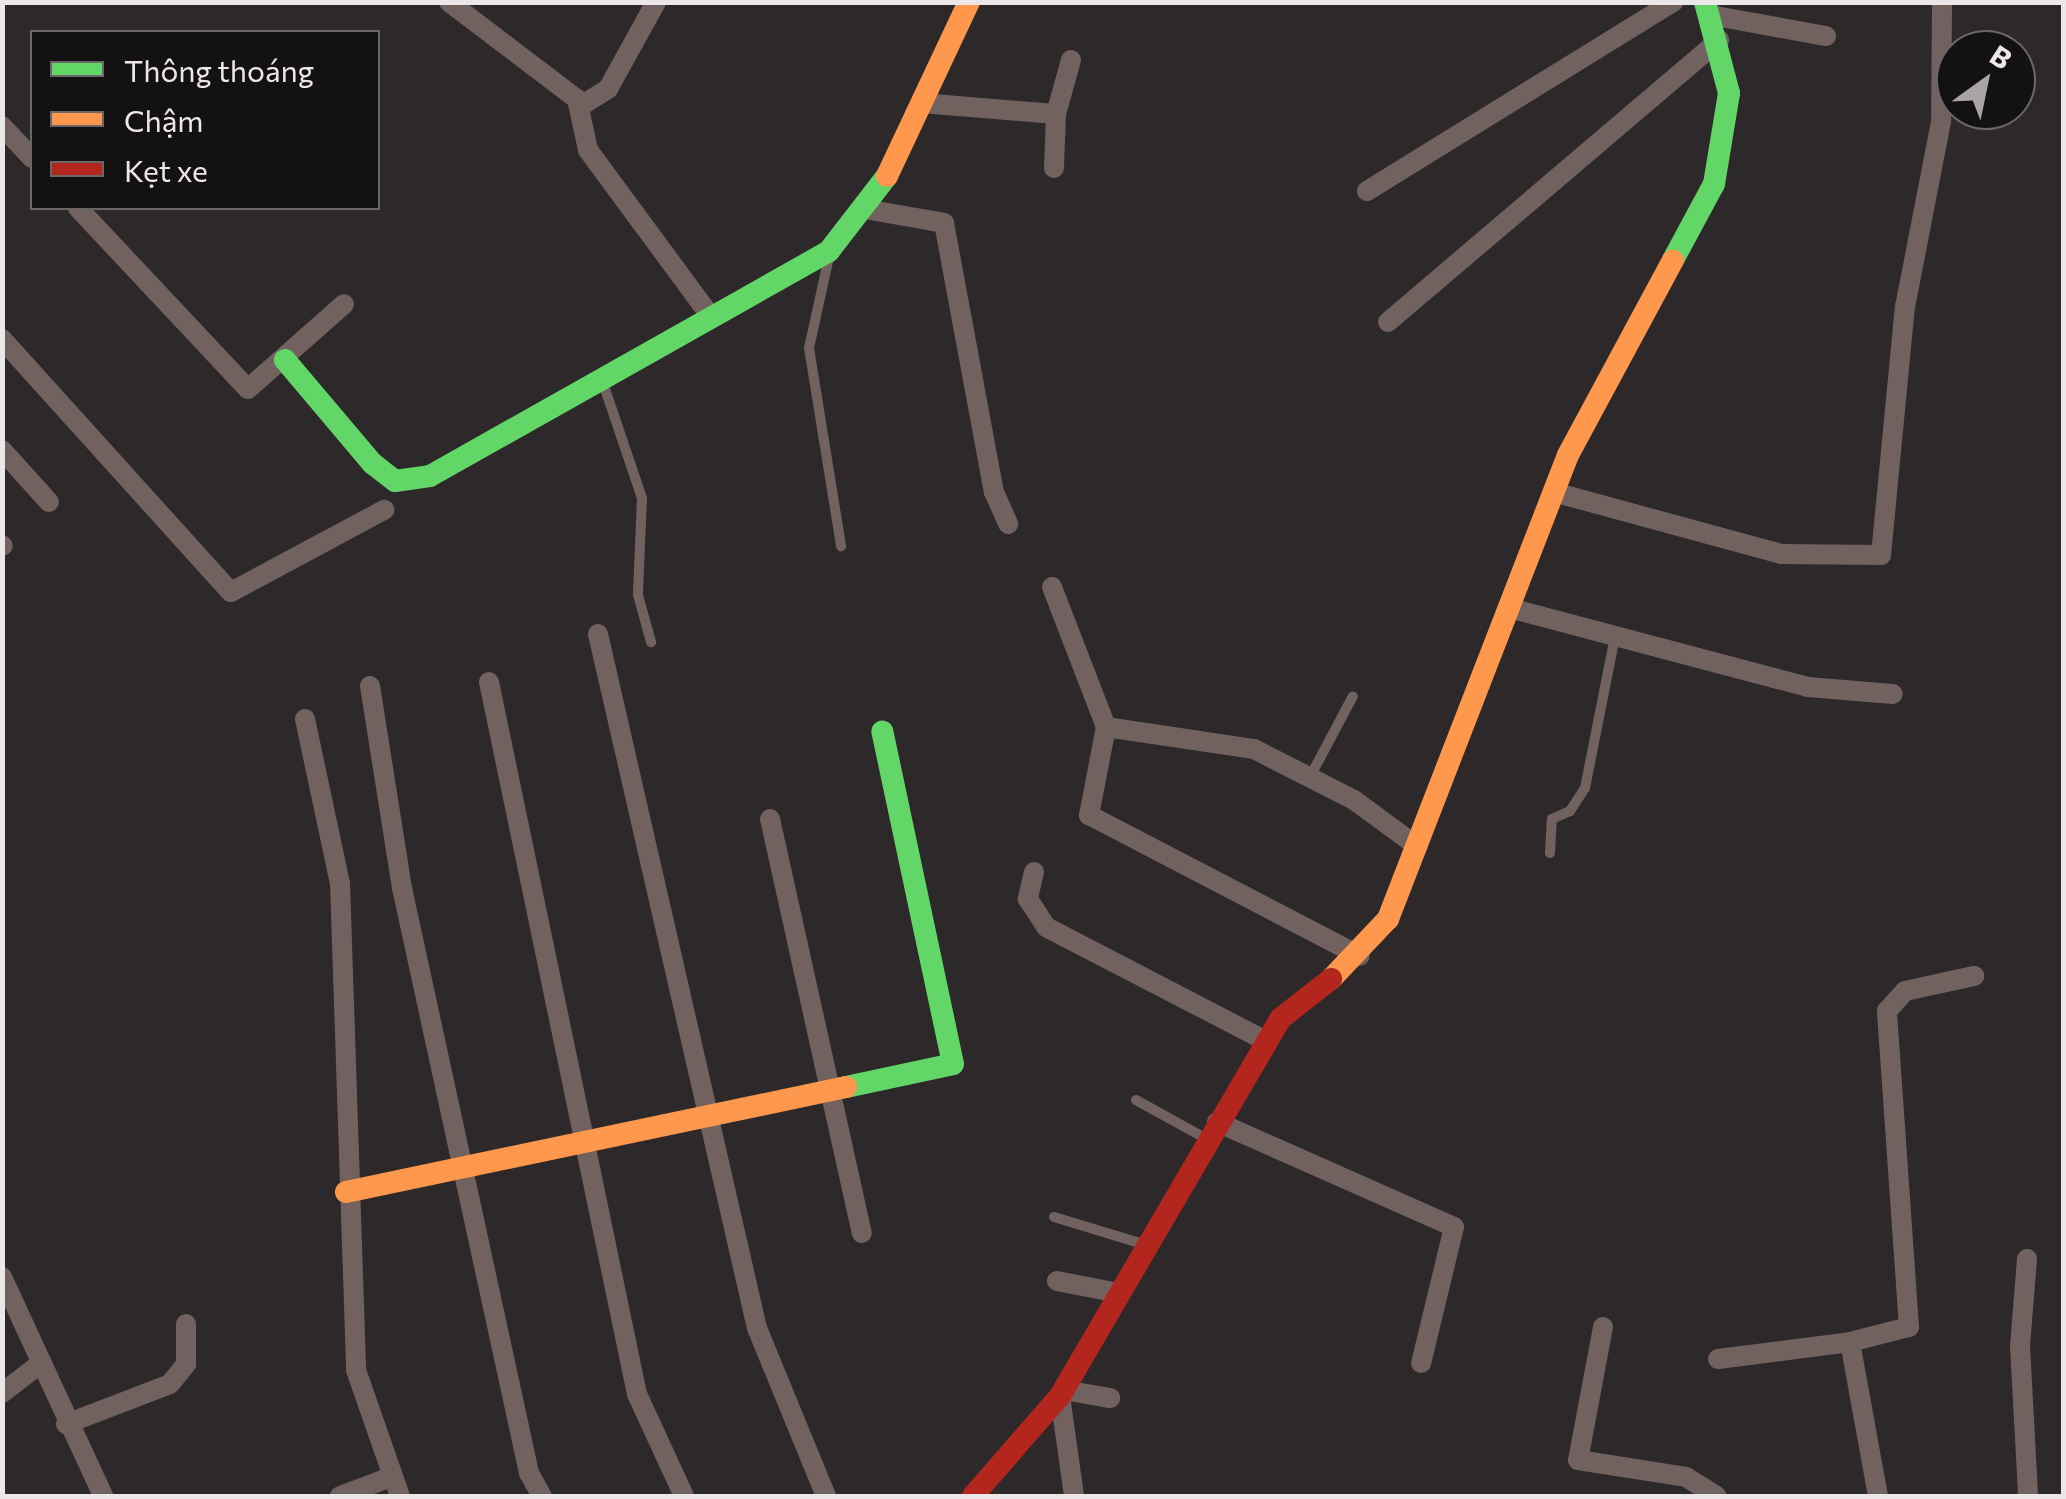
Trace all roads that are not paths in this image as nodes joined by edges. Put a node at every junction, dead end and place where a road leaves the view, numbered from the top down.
1 (449, 2) edge
2 (656, 2) edge
3 (968, 2) edge
4 (1673, 2) edge
5 (1942, 2) edge
6 (1707, 8) edge
7 (1826, 36) dead end
8 (1719, 40) junction
9 (1071, 60) dead end
10 (922, 102) junction
11 (579, 107) junction
12 (1056, 114) junction
13 (2, 126) edge
14 (30, 156) edge
15 (1054, 168) dead end
16 (1367, 191) dead end
17 (865, 209) junction
18 (80, 210) edge
19 (829, 251) junction
20 (344, 304) dead end
21 (711, 317) junction
22 (1388, 322) dead end
23 (2, 339) edge
24 (285, 360) junction
25 (602, 380) junction
26 (2, 450) edge
27 (1557, 493) junction
28 (48, 502) dead end
29 (384, 510) dead end
30 (1008, 524) dead end
31 (841, 546) dead end
32 (1052, 587) dead end
33 (1513, 609) junction
34 (598, 634) dead end
35 (1614, 641) junction
36 (651, 642) dead end
37 (489, 682) dead end
38 (370, 686) dead end
39 (1893, 694) dead end
40 (1353, 696) dead end
41 (304, 720) dead end
42 (1106, 727) junction
43 (882, 731) dead end
44 (1311, 775) junction
45 (770, 818) dead end
46 (1418, 846) junction
47 (1550, 853) dead end
48 (1034, 872) dead end
49 (1360, 956) junction
50 (1974, 976) dead end
51 (1266, 1042) junction
52 (832, 1090) junction
53 (1136, 1100) dead end
54 (712, 1115) junction
55 (1212, 1131) junction
56 (590, 1143) junction
57 (466, 1173) junction
58 (346, 1192) junction
59 (1054, 1217) dead end
60 (862, 1233) dead end
61 (1147, 1245) junction
62 (2027, 1259) dead end
63 (2, 1276) edge
64 (1056, 1281) dead end
65 (1119, 1293) junction
66 (186, 1324) dead end
67 (1603, 1328) dead end
68 (1850, 1342) junction
69 (1718, 1358) dead end
70 (1421, 1363) dead end
71 (36, 1367) junction
72 (2, 1393) edge
73 (1062, 1393) junction
74 (1110, 1398) dead end
75 (66, 1424) junction
76 (395, 1487) edge
77 (103, 1496) edge
78 (340, 1496) edge
79 (542, 1496) edge
80 (684, 1496) edge
81 (826, 1496) edge
82 (973, 1496) edge
83 (1074, 1496) edge
84 (1716, 1496) edge
85 (1878, 1496) edge
86 (2028, 1496) edge

1 - 11 street
2 - 11 street
3 - 10 street
4 - 16 street
5 - 27 street
6 - 7 street
6 - 8 street
8 - 22 street
8 - 27 street
9 - 12 street
10 - 12 street
10 - 17 street
11 - 21 street
12 - 15 street
13 - 14 street
17 - 19 street
17 - 30 street
18 - 24 street
19 - 21 street
19 - 31 lane
20 - 24 street
21 - 25 street
23 - 29 street
24 - 25 street
25 - 36 lane
26 - 28 street
27 - 33 street
32 - 42 street
33 - 35 street
33 - 46 street
34 - 54 street
35 - 39 street
35 - 47 lane
37 - 56 street
38 - 57 street
40 - 44 lane
41 - 58 street
42 - 44 street
42 - 49 street
43 - 52 street
44 - 46 street
45 - 52 street
46 - 49 street
48 - 51 street
49 - 51 street
50 - 68 street
51 - 55 street
52 - 54 street
52 - 60 street
53 - 55 lane
54 - 56 street
54 - 81 street
55 - 61 street
55 - 70 street
56 - 57 street
56 - 80 street
57 - 58 street
57 - 79 street
58 - 76 street
59 - 61 lane
61 - 65 street
62 - 86 street
63 - 71 street
64 - 65 street
65 - 73 street
66 - 75 street
67 - 84 street
68 - 69 street
68 - 85 street
71 - 72 street
71 - 75 street
73 - 74 street
73 - 82 street
73 - 83 street
75 - 77 street
76 - 78 street

